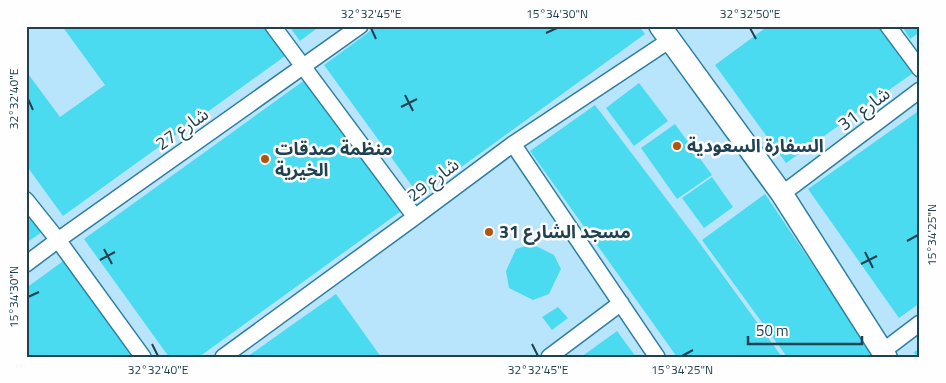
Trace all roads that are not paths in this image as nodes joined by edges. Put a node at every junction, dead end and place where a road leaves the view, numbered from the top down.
1 (273, 26) edge
2 (360, 26) edge
3 (888, 26) edge
4 (665, 33) edge
5 (303, 66) junction
6 (920, 69) edge
7 (920, 90) edge
8 (513, 144) junction
9 (782, 194) junction
10 (26, 200) edge
11 (416, 217) junction
12 (58, 240) junction
13 (26, 264) edge
14 (621, 303) junction
15 (920, 323) edge
16 (885, 354) edge
17 (143, 357) edge
18 (223, 357) edge
19 (549, 357) edge
20 (658, 357) edge

1 - 5 street
2 - 5 street, شارع 27
3 - 6 street
4 - 8 street, شارع 29
4 - 9 street
5 - 11 street
5 - 12 street, شارع 27
7 - 9 street, شارع 31
8 - 11 street, شارع 29
8 - 14 street
9 - 16 street
10 - 12 street
11 - 18 street, شارع 29
12 - 13 street, شارع 27
12 - 17 street
14 - 19 street
14 - 20 street
15 - 16 street

